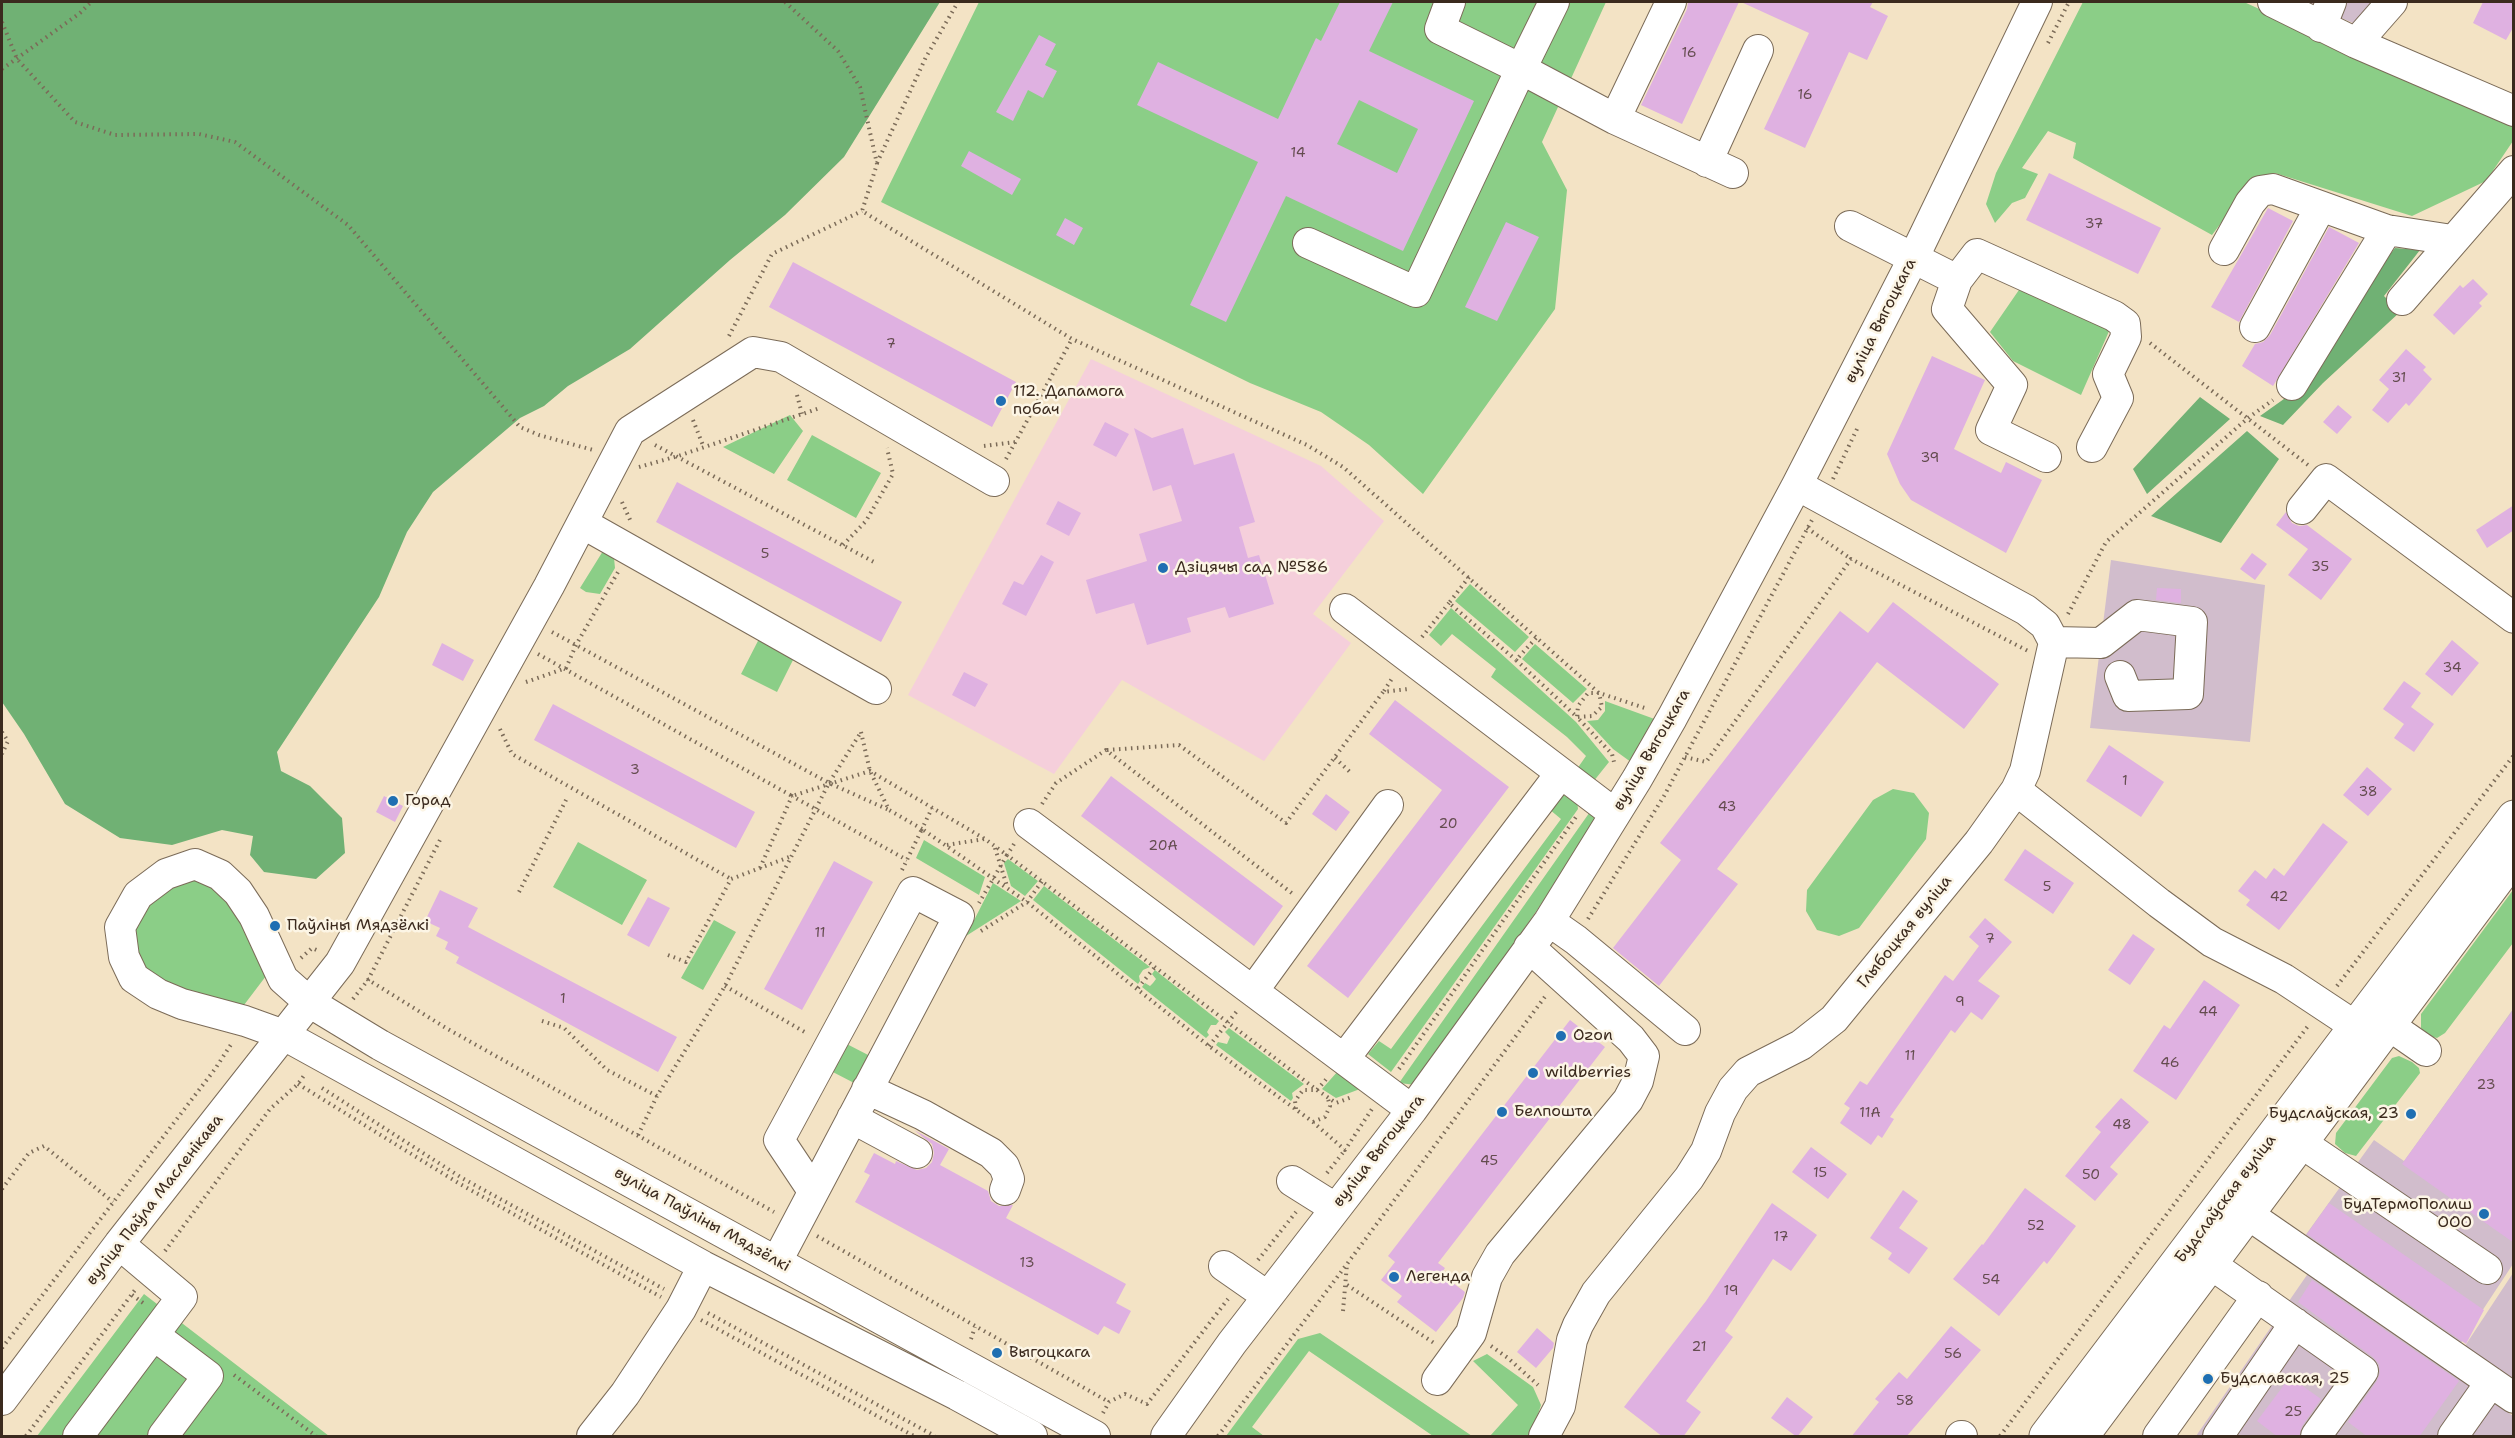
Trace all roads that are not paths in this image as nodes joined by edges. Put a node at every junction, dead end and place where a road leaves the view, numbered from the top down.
1 (1450, 2) edge
2 (1554, 2) edge
3 (1671, 2) edge
4 (2037, 2) edge
5 (2273, 2) edge
6 (2392, 2) edge
7 (2326, 14) edge
8 (2356, 43) junction
9 (1758, 50) dead end
10 (1521, 69) junction
11 (2514, 111) edge
12 (1615, 119) junction
13 (2514, 171) edge
14 (2320, 208) junction
15 (1850, 226) dead end
16 (2387, 230) junction
17 (2452, 240) junction
18 (1308, 243) dead end
19 (2224, 250) dead end
20 (1914, 256) junction
21 (1958, 280) junction
22 (2402, 300) dead end
23 (2254, 327) dead end
24 (2292, 385) road end
25 (2092, 447) dead end
26 (2046, 457) dead end
27 (994, 481) road end
28 (1797, 485) junction
29 (2302, 509) dead end
30 (606, 536) junction
31 (1345, 609) dead end
32 (2514, 618) edge
33 (2052, 652) junction
34 (2120, 675) dead end
35 (876, 689) dead end
36 (1561, 773) junction
37 (2016, 790) junction
38 (1388, 805) dead end
39 (1615, 814) junction
40 (2514, 817) edge
41 (1029, 824) dead end
42 (2514, 857) edge
43 (1549, 921) junction
44 (1529, 947) junction
45 (1253, 991) junction
46 (309, 1002) junction
47 (2371, 1025) junction
48 (1685, 1030) dead end
49 (284, 1035) junction
50 (2426, 1051) dead end
51 (1344, 1059) junction
52 (867, 1089) junction
53 (1412, 1110) junction
54 (852, 1118) junction
55 (2300, 1142) junction
56 (917, 1153) dead end
57 (1293, 1181) dead end
58 (1005, 1190) dead end
59 (813, 1191) junction
60 (1335, 1208) junction
61 (2246, 1213) junction
62 (119, 1244) junction
63 (777, 1261) junction
64 (2209, 1263) junction
65 (703, 1266) junction
66 (1224, 1266) dead end
67 (2487, 1269) dead end
68 (1268, 1296) junction
69 (2258, 1296) junction
70 (2295, 1323) junction
71 (155, 1336) junction
72 (1437, 1380) dead end
73 (2502, 1390) edge
74 (2, 1400) edge
75 (1100, 1424) edge
76 (78, 1437) edge
77 (163, 1437) edge
78 (592, 1437) edge
79 (1032, 1437) edge
80 (1166, 1437) edge
81 (1544, 1437) edge
82 (2046, 1437) edge
83 (2082, 1437) edge
84 (2158, 1437) edge
85 (2218, 1437) edge
86 (2316, 1437) edge
87 (2453, 1437) edge

1 - 10 street
2 - 10 street
3 - 12 street
4 - 20 street, вуліца Выгоцкага
5 - 7 street
6 - 8 street
7 - 8 street
8 - 11 street
9 - 12 street
10 - 12 street
10 - 18 street
13 - 17 street
14 - 16 street
14 - 19 street
14 - 23 street
15 - 20 street
16 - 17 street
16 - 24 street
17 - 22 street
20 - 21 street
20 - 28 street, вуліца Выгоцкага
21 - 25 street
21 - 26 street
27 - 30 street, вуліца Паўла Масленікава
28 - 33 street
28 - 39 street, вуліца Выгоцкага
29 - 32 street
30 - 35 street
30 - 46 street, вуліца Паўла Масленікава
31 - 36 street
33 - 34 street
33 - 37 street, Глыбоцкая вуліца
36 - 39 street
36 - 51 street
37 - 47 street
37 - 81 street, Глыбоцкая вуліца
38 - 45 street
39 - 43 street, вуліца Выгоцкага
40 - 47 main road, Будслаўская вуліца
41 - 45 street
42 - 47 main road, Будслаўская вуліца
43 - 44 street, вуліца Выгоцкага
43 - 48 street
44 - 53 street, вуліца Выгоцкага
44 - 72 street
45 - 51 street
46 - 49 street, вуліца Паўла Масленікава
46 - 49 street, вуліца Паўліны Мядзёлкі
46 - 63 street, вуліца Паўліны Мядзёлкі
47 - 50 street
47 - 55 main road, Будслаўская вуліца
47 - 82 main road, Будслаўская вуліца
49 - 62 street, вуліца Паўла Масленікава
49 - 65 street
51 - 53 street
52 - 54 street
52 - 58 street
52 - 59 street
53 - 60 street, вуліца Выгоцкага
54 - 56 street
54 - 59 street
55 - 61 main road, Будслаўская вуліца
55 - 67 street
57 - 60 street
59 - 63 street
60 - 68 street, вуліца Выгоцкага
61 - 64 main road, Будслаўская вуліца
61 - 73 street
62 - 71 street
62 - 74 street, вуліца Паўла Масленікава
63 - 75 street, вуліца Паўліны Мядзёлкі
64 - 69 street
64 - 83 main road, Будслаўская вуліца
65 - 78 street
65 - 79 street
66 - 68 street
68 - 80 street, вуліца Выгоцкага
69 - 70 street
69 - 84 street
70 - 85 street
70 - 86 street
71 - 76 street
71 - 77 street
73 - 87 street

